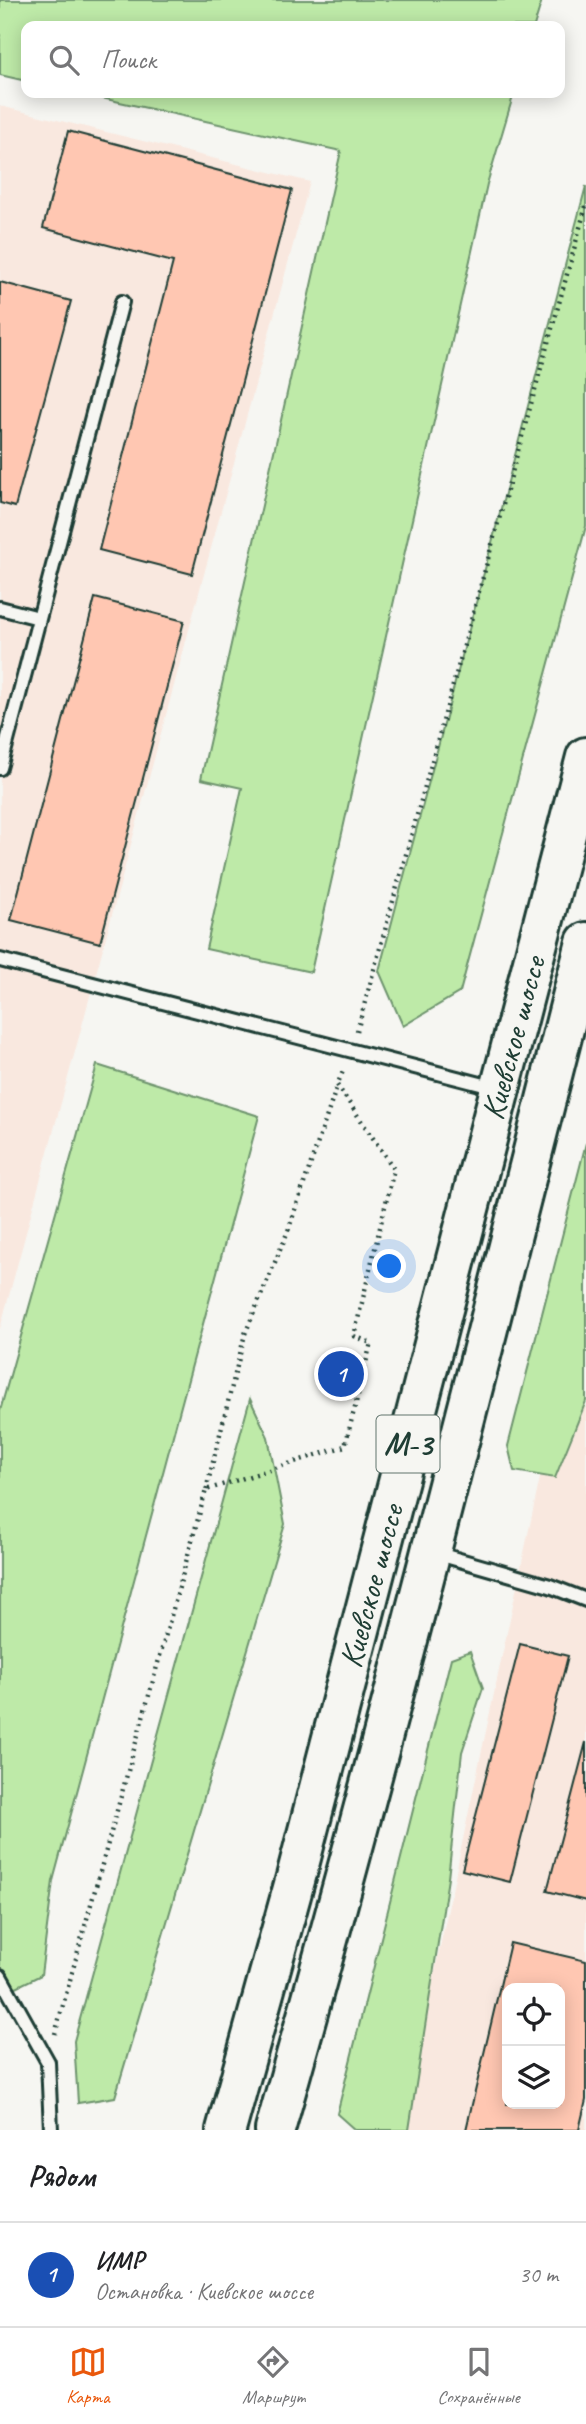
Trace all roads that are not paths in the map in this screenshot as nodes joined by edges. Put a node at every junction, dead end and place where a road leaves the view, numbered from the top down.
1 (122, 302) dead end
2 (0, 608) edge
3 (39, 618) junction
4 (586, 757) edge
5 (0, 768) edge
6 (586, 942) edge
7 (0, 960) edge
8 (500, 1089) junction
9 (432, 1552) junction
10 (586, 1600) edge
11 (0, 1976) edge
12 (51, 2130) edge
13 (226, 2130) edge
14 (275, 2130) edge

1 - 3 lane
2 - 3 lane
3 - 5 lane
4 - 8 highway, Киевское шоссе / М-3
6 - 9 highway, Киевское шоссе / М-3
7 - 8 lane
8 - 13 highway, Киевское шоссе / М-3
9 - 10 lane
9 - 14 highway, Киевское шоссе / М-3
11 - 12 lane

